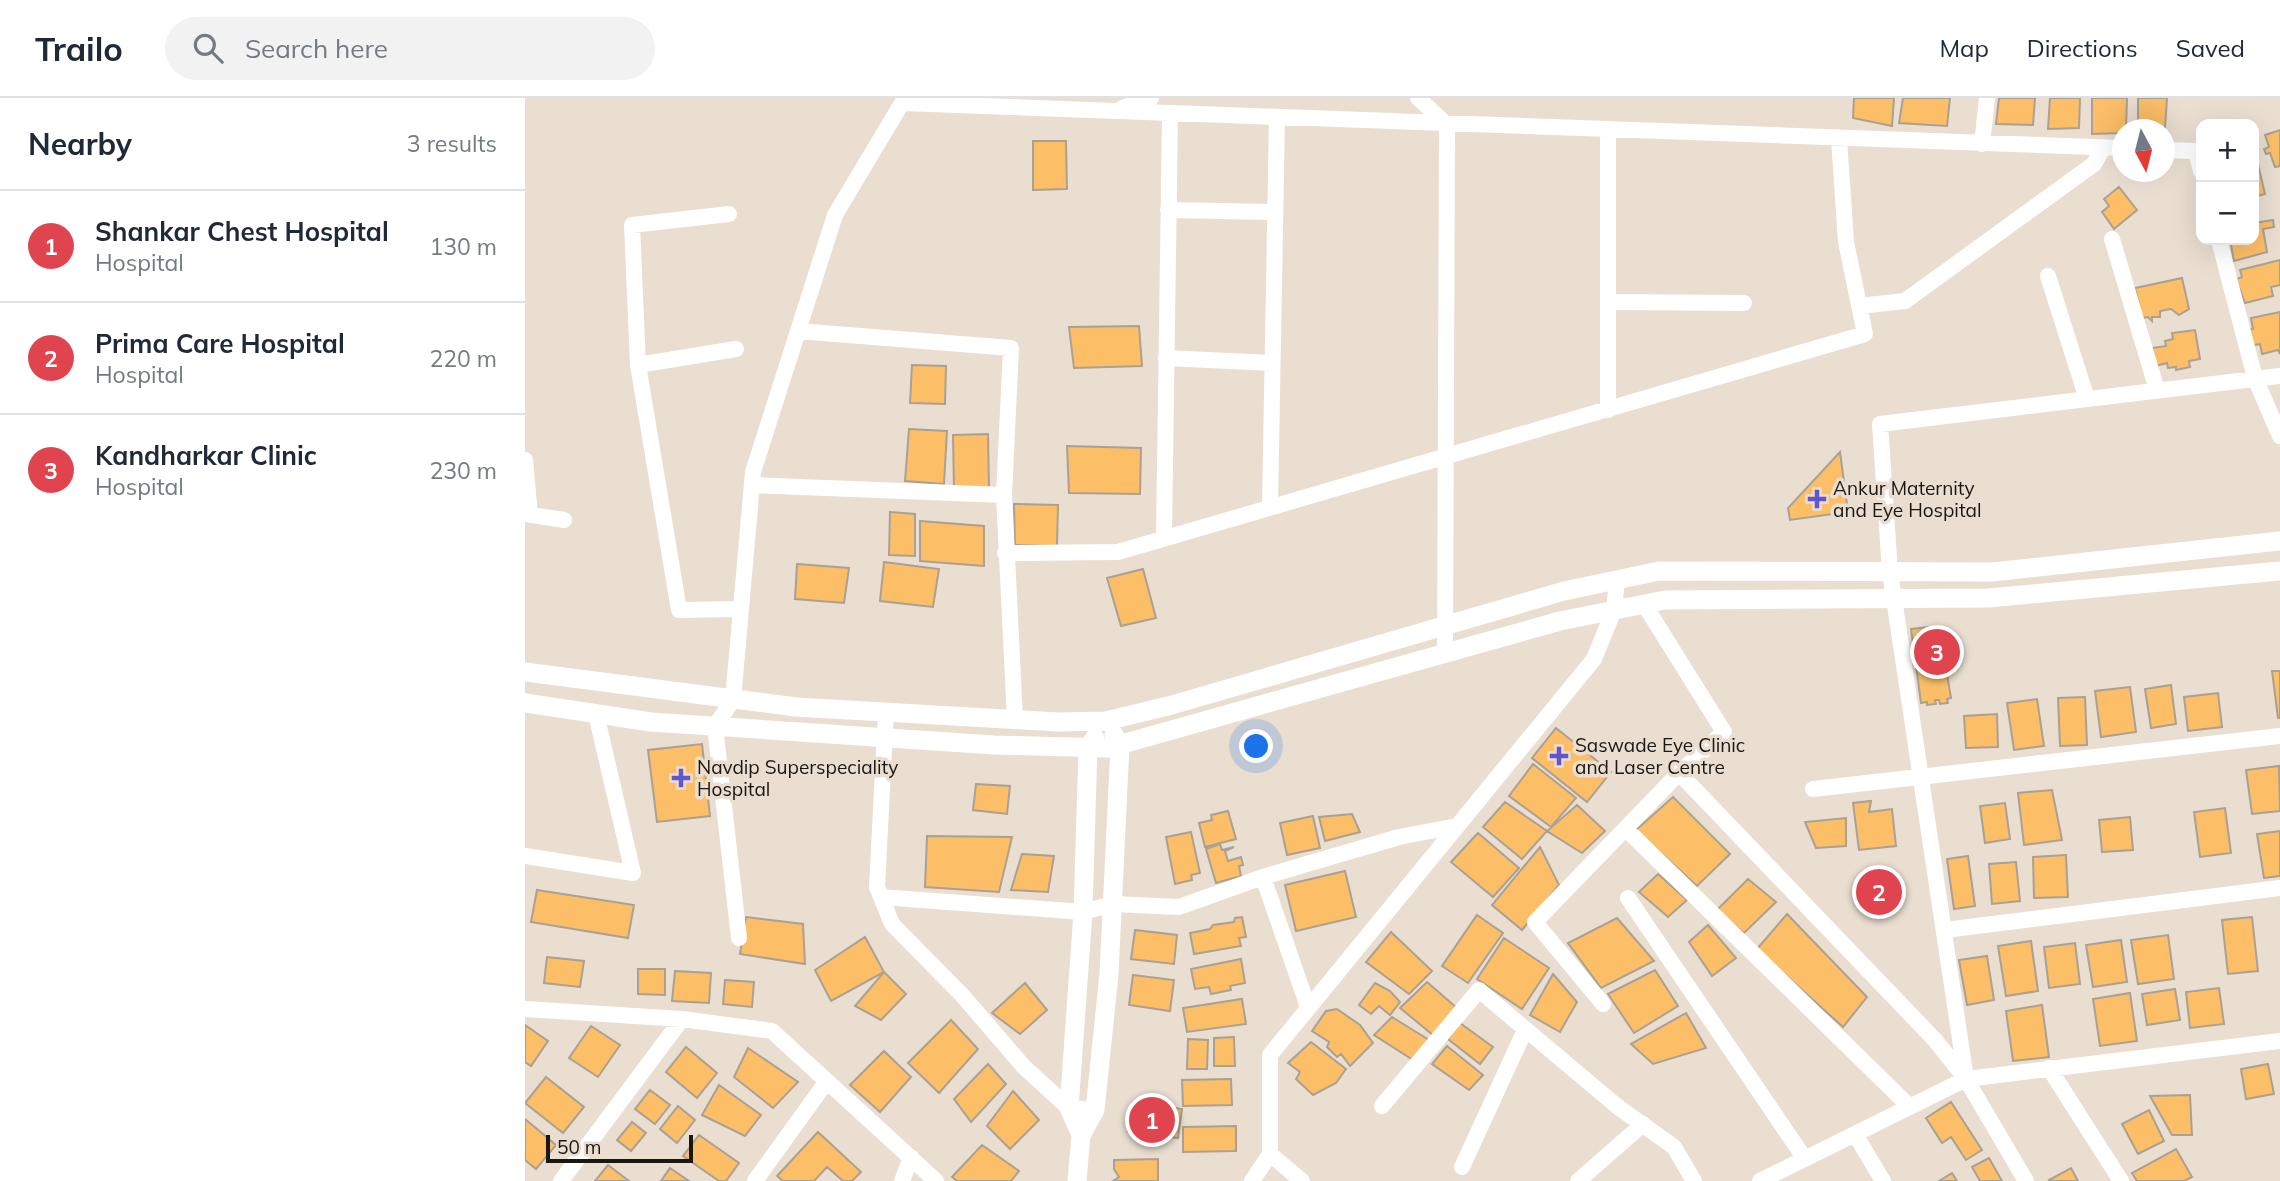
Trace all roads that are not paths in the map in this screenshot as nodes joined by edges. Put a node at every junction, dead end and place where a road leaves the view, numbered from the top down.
1 (1151, 98) edge
2 (1418, 98) edge
3 (1987, 98) edge
4 (904, 101) edge
5 (1114, 111) junction
6 (1170, 114) junction
7 (1277, 118) junction
8 (1447, 125) junction
9 (1608, 132) junction
10 (1839, 139) junction
11 (1982, 144) junction
12 (2103, 148) junction
13 (2112, 148) edge
14 (2175, 150) edge
15 (2196, 151) edge
16 (1168, 210) junction
17 (1275, 212) junction
18 (729, 214) dead end
19 (2112, 239) dead end
20 (2220, 245) edge
21 (2048, 276) dead end
22 (1608, 302) junction
23 (1744, 303) dead end
24 (1859, 306) junction
25 (798, 331) junction
26 (736, 349) dead end
27 (1166, 358) junction
28 (1272, 363) junction
29 (638, 365) junction
30 (2280, 376) edge
31 (2255, 379) junction
32 (2157, 390) junction
33 (2087, 398) junction
34 (1608, 410) junction
35 (2280, 436) edge
36 (1444, 457) junction
37 (525, 460) edge
38 (752, 485) junction
39 (1004, 495) junction
40 (1270, 506) junction
41 (528, 515) edge
42 (564, 520) dead end
43 (1164, 537) junction
44 (2280, 541) edge
45 (1005, 553) junction
46 (2280, 570) edge
47 (1890, 572) junction
48 (1617, 580) junction
49 (1895, 599) junction
50 (1644, 604) junction
51 (741, 609) junction
52 (1614, 610) junction
53 (1445, 626) junction
54 (1445, 653) junction
55 (525, 673) edge
56 (733, 700) junction
57 (525, 703) edge
58 (886, 712) junction
59 (596, 714) junction
60 (1015, 719) junction
61 (1106, 721) junction
62 (715, 726) junction
63 (2280, 736) edge
64 (885, 738) junction
65 (1120, 745) junction
66 (1089, 747) junction
67 (1679, 773) junction
68 (1922, 775) junction
69 (1813, 789) dead end
70 (1457, 826) junction
71 (1626, 829) junction
72 (525, 856) edge
73 (1263, 877) junction
74 (2280, 888) edge
75 (881, 897) junction
76 (1627, 898) dead end
77 (1113, 904) junction
78 (1083, 912) junction
79 (1945, 930) junction
80 (739, 938) dead end
81 (1603, 1004) dead end
82 (1308, 1007) junction
83 (525, 1009) edge
84 (682, 1019) junction
85 (1525, 1030) junction
86 (2280, 1041) edge
87 (2049, 1068) junction
88 (1966, 1079) junction
89 (827, 1081) junction
90 (1382, 1107) dead end
91 (1910, 1107) junction
92 (1069, 1108) junction
93 (1094, 1110) junction
94 (1643, 1124) junction
95 (1854, 1134) junction
96 (1081, 1135) junction
97 (1270, 1154) junction
98 (911, 1157) junction
99 (1805, 1159) junction
100 (1462, 1167) dead end
101 (561, 1181) edge
102 (755, 1181) edge
103 (902, 1181) edge
104 (936, 1181) edge
105 (1077, 1181) edge
106 (1252, 1181) edge
107 (1302, 1181) edge
108 (1578, 1181) edge
109 (1694, 1181) edge
110 (1760, 1181) edge
111 (1883, 1181) edge
112 (2026, 1181) edge
113 (2121, 1181) edge

1 - 5 street
2 - 8 street
3 - 11 street
4 - 5 street
4 - 25 street
5 - 6 street
6 - 7 street
6 - 16 street
7 - 8 street
7 - 17 street
8 - 9 street
8 - 36 street
9 - 10 street
9 - 22 street
10 - 11 street
10 - 24 street
11 - 12 street
12 - 13 street
12 - 24 street
14 - 15 street
16 - 17 street
16 - 27 street
17 - 28 street
18 - 29 street
19 - 32 street
20 - 31 street
21 - 33 street
22 - 23 street
22 - 34 street
24 - 34 street
25 - 38 street
25 - 39 street
26 - 29 street
27 - 28 street
27 - 43 street
28 - 40 street
29 - 51 street
30 - 31 street
31 - 32 street
31 - 35 street
32 - 33 street
33 - 47 street
34 - 36 street
36 - 40 street
36 - 53 street
37 - 41 street
38 - 39 street
38 - 51 street
39 - 45 street
40 - 43 street
41 - 42 street
43 - 45 street
44 - 47 street
45 - 60 street
46 - 49 street
47 - 48 street
47 - 49 street
48 - 52 street
48 - 53 street
49 - 50 street
49 - 68 street
50 - 52 street
50 - 67 street
51 - 56 street
52 - 54 street
52 - 70 street
53 - 54 street
53 - 61 street
54 - 65 street
55 - 56 street
56 - 58 street
56 - 62 street
57 - 59 street
58 - 60 street
58 - 64 street
59 - 62 street
59 - 72 street
60 - 61 street
61 - 65 street
61 - 66 street
62 - 64 street
62 - 80 street
63 - 68 street
64 - 66 street
64 - 75 street
65 - 66 street
65 - 77 street
66 - 78 street
67 - 71 street
67 - 88 street
68 - 69 street
68 - 79 street
70 - 73 street
70 - 82 street
71 - 81 street
71 - 91 street
73 - 77 street
73 - 82 street
74 - 79 street
75 - 78 street
75 - 92 street
76 - 99 street
77 - 78 street
77 - 93 street
78 - 92 street
79 - 88 street
82 - 97 street
83 - 84 street
84 - 89 street
84 - 101 street
85 - 90 street
85 - 94 street
85 - 100 street
86 - 87 street
87 - 88 street
87 - 113 street
88 - 91 street
88 - 112 street
89 - 98 street
89 - 102 street
91 - 95 street
92 - 93 street
92 - 96 street
93 - 96 street
94 - 108 street
94 - 109 street
95 - 99 street
95 - 111 street
96 - 105 street
97 - 106 street
97 - 107 street
98 - 103 street
98 - 104 street
99 - 110 street

